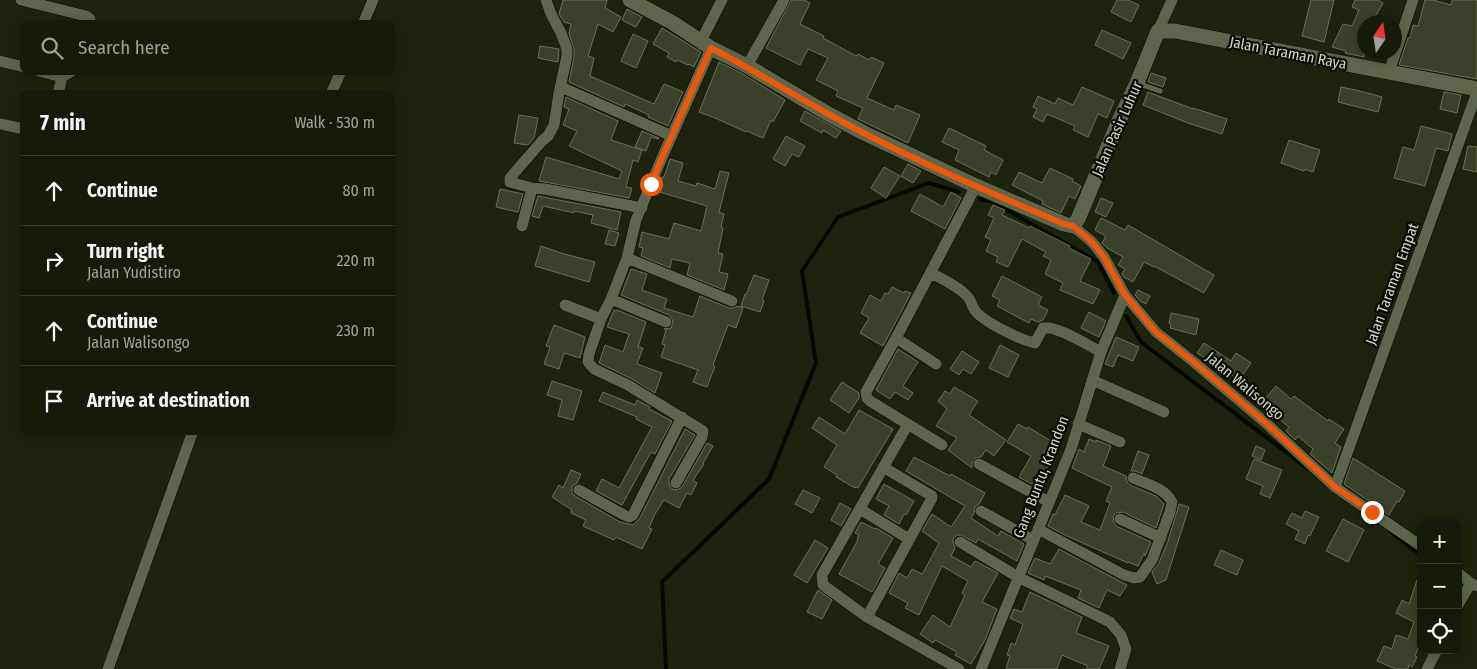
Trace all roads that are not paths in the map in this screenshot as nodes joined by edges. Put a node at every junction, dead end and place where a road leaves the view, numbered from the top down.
1 (21, 0) edge
2 (373, 0) edge
3 (546, 0) edge
4 (722, 0) edge
5 (784, 0) edge
6 (1172, 0) edge
7 (1414, 0) edge
8 (633, 1) edge
9 (47, 3) edge
10 (90, 20) edge
11 (365, 20) edge
12 (1158, 31) junction
13 (706, 44) junction
14 (0, 61) edge
15 (20, 66) edge
16 (747, 66) junction
17 (1389, 72) junction
18 (67, 75) edge
19 (339, 75) edge
20 (1138, 83) junction
21 (561, 86) junction
22 (60, 90) edge
23 (333, 90) edge
24 (1160, 91) dead end
25 (1477, 91) edge
26 (0, 124) edge
27 (20, 128) edge
28 (672, 136) junction
29 (976, 186) junction
30 (532, 188) junction
31 (642, 208) junction
32 (522, 226) dead end
33 (1073, 226) junction
34 (627, 258) junction
35 (931, 273) junction
36 (1125, 295) junction
37 (611, 299) junction
38 (732, 300) dead end
39 (565, 305) dead end
40 (601, 319) junction
41 (666, 322) dead end
42 (896, 338) junction
43 (1101, 352) junction
44 (936, 364) dead end
45 (1092, 380) junction
46 (1164, 412) dead end
47 (682, 417) junction
48 (908, 424) junction
49 (1078, 424) junction
50 (192, 435) edge
51 (1120, 442) dead end
52 (942, 445) dead end
53 (979, 464) dead end
54 (883, 467) junction
55 (1133, 478) dead end
56 (676, 483) dead end
57 (1335, 487) junction
58 (579, 490) dead end
59 (1049, 502) junction
60 (860, 509) junction
61 (981, 511) dead end
62 (1120, 519) dead end
63 (1038, 529) junction
64 (1161, 538) junction
65 (909, 539) junction
66 (1033, 540) junction
67 (960, 542) dead end
68 (1417, 543) edge
69 (1462, 576) edge
70 (1018, 577) junction
71 (1474, 585) edge
72 (1462, 598) edge
73 (867, 617) junction
74 (1435, 654) edge
75 (108, 669) edge
76 (959, 669) edge
77 (980, 669) edge
78 (1120, 669) edge
79 (1427, 669) edge

1 - 9 street
2 - 11 street
3 - 21 street
4 - 13 street
5 - 16 street
6 - 12 street
7 - 17 street
8 - 13 street
9 - 10 street
12 - 17 street, Jalan Taraman Raya
12 - 20 street, Jalan Pasir Luhur
13 - 16 street
13 - 28 street
14 - 15 street
16 - 29 street
17 - 25 street, Jalan Taraman Raya
18 - 22 street
19 - 23 street
20 - 24 lane
20 - 33 street, Jalan Pasir Luhur
21 - 28 street
21 - 30 street
25 - 57 street, Jalan Taraman Empat
26 - 27 street
28 - 31 street
29 - 33 street
29 - 35 street
30 - 31 street
30 - 32 street
31 - 34 street
33 - 36 street, Jalan Walisongo
34 - 37 street
34 - 38 street
35 - 42 street
35 - 43 street
36 - 43 street, Gang Buntu, Krandon
36 - 57 street, Jalan Walisongo
37 - 40 street
37 - 41 street
39 - 40 street
40 - 47 street
42 - 44 street
42 - 48 street
43 - 45 street, Gang Buntu, Krandon
45 - 46 street
45 - 49 street, Gang Buntu, Krandon
47 - 56 street
47 - 58 street
48 - 52 street
48 - 54 street
49 - 51 street
49 - 59 street, Gang Buntu, Krandon
50 - 75 street
53 - 59 street
54 - 60 street
54 - 65 street
55 - 64 street
57 - 68 street, Jalan Walisongo
59 - 63 street, Gang Buntu, Krandon
60 - 65 street
60 - 73 street
61 - 66 street
62 - 64 street
63 - 64 street
63 - 66 street, Gang Buntu, Krandon
65 - 73 street
66 - 70 street, Gang Buntu, Krandon
67 - 70 street
69 - 71 street
70 - 77 street, Gang Buntu, Krandon
70 - 78 street
71 - 72 street
73 - 76 street
74 - 79 street

